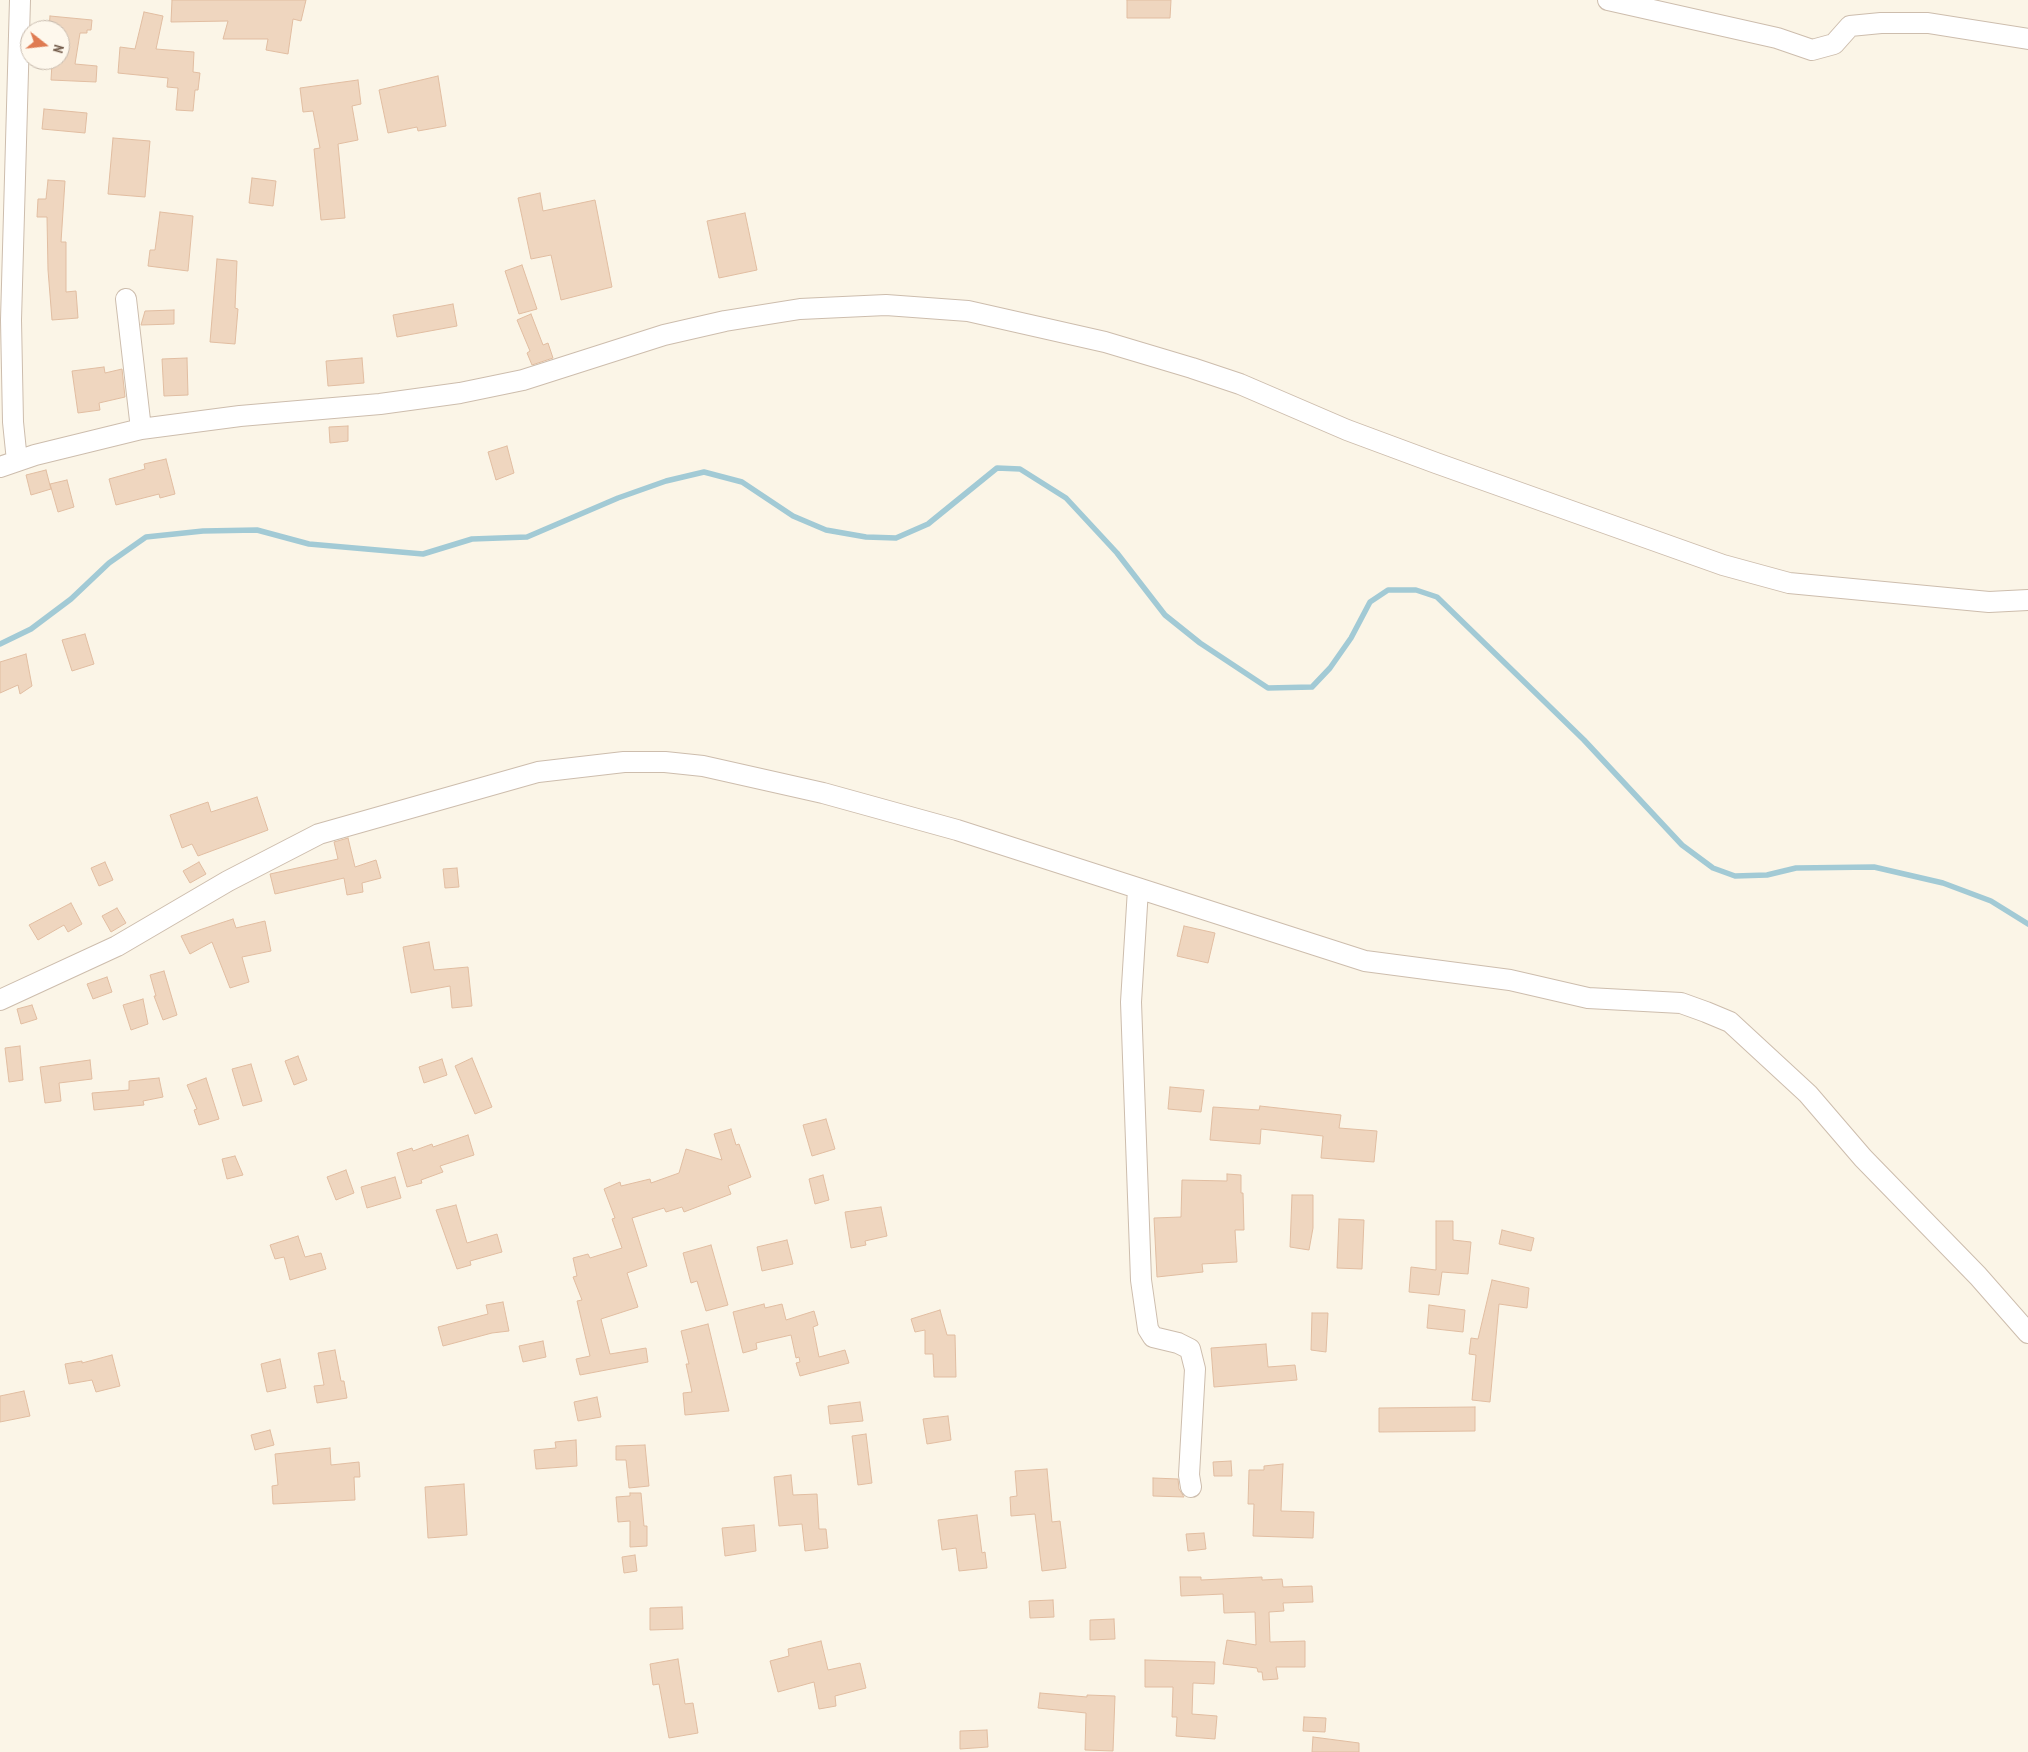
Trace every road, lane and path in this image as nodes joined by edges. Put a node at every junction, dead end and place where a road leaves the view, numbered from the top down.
1 (20, 0) edge
2 (1608, 0) edge
3 (2028, 39) edge
4 (126, 300) dead end
5 (141, 429) junction
6 (9, 464) edge
7 (2028, 600) edge
8 (1138, 889) junction
9 (0, 1000) edge
10 (2028, 1333) edge
11 (1191, 1487) dead end

1 - 6 street
2 - 3 street
4 - 5 street
5 - 6 street
5 - 7 street
8 - 9 street
8 - 10 street
8 - 11 street

